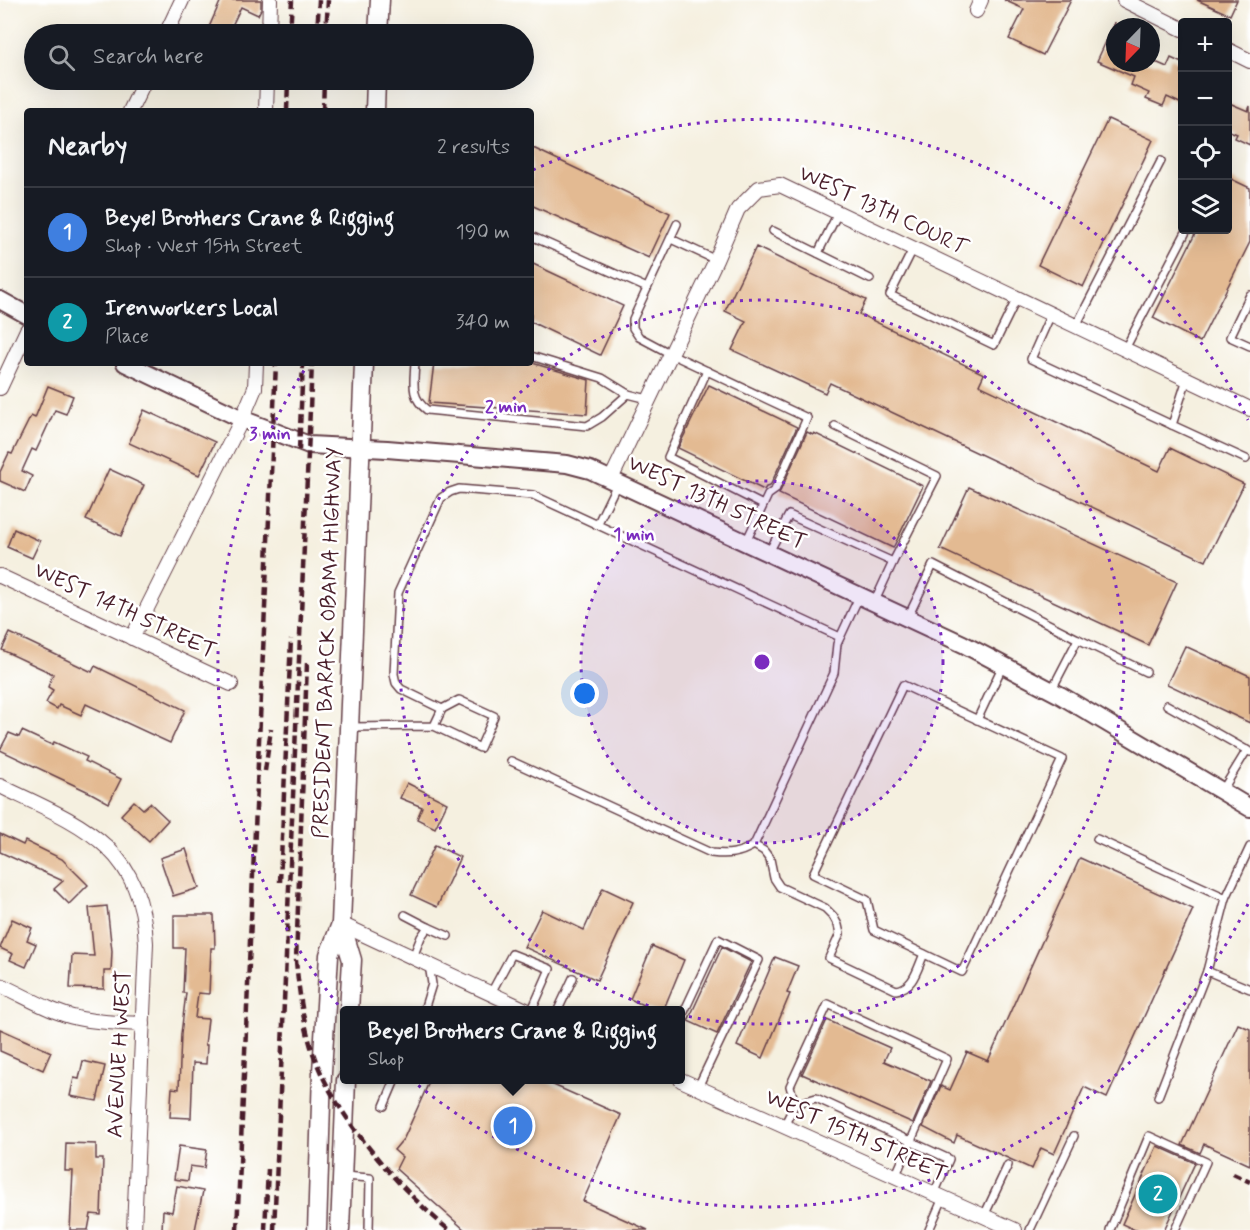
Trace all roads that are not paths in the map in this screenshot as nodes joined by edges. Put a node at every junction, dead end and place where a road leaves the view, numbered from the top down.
1 (182, 0) edge
2 (270, 0) edge
3 (380, 0) edge
4 (1124, 0) edge
5 (171, 24) edge
6 (269, 24) edge
7 (379, 24) edge
8 (1178, 26) edge
9 (1232, 53) edge
10 (1250, 62) edge
11 (140, 90) edge
12 (267, 90) edge
13 (376, 90) edge
14 (131, 108) edge
15 (266, 108) edge
16 (375, 108) edge
17 (1161, 161) dead end
18 (838, 213) junction
19 (678, 224) dead end
20 (773, 231) dead end
21 (1184, 234) edge
22 (534, 237) edge
23 (671, 239) junction
24 (913, 249) junction
25 (818, 253) junction
26 (716, 260) junction
27 (870, 279) dead end
28 (648, 288) junction
29 (1250, 296) edge
30 (1017, 298) junction
31 (0, 300) edge
32 (24, 313) edge
33 (1051, 314) junction
34 (1076, 326) junction
35 (24, 336) edge
36 (1250, 346) edge
37 (1125, 349) junction
38 (671, 354) junction
39 (534, 357) edge
40 (132, 366) edge
41 (256, 366) edge
42 (364, 366) edge
43 (415, 366) edge
44 (707, 371) junction
45 (1186, 379) junction
46 (0, 387) edge
47 (628, 394) junction
48 (648, 399) junction
49 (1250, 409) edge
50 (242, 419) junction
51 (1172, 424) junction
52 (835, 426) dead end
53 (360, 447) junction
54 (1245, 459) dead end
55 (614, 480) junction
56 (763, 505) junction
57 (597, 525) junction
58 (746, 542) junction
59 (769, 552) junction
60 (893, 562) junction
61 (0, 576) edge
62 (867, 598) junction
63 (908, 617) junction
64 (840, 637) junction
65 (132, 638) junction
66 (1078, 639) junction
67 (1004, 665) junction
68 (1146, 672) dead end
69 (231, 684) dead end
70 (1051, 691) junction
71 (1167, 705) dead end
72 (442, 709) junction
73 (977, 720) junction
74 (434, 726) junction
75 (349, 727) junction
76 (1249, 751) edge
77 (511, 761) dead end
78 (0, 786) edge
79 (1222, 791) junction
80 (1250, 808) edge
81 (1097, 838) dead end
82 (754, 845) junction
83 (1250, 847) edge
84 (1226, 898) junction
85 (405, 915) dead end
86 (340, 924) junction
87 (428, 927) junction
88 (448, 936) dead end
89 (924, 954) junction
90 (413, 957) junction
91 (429, 965) junction
92 (1207, 971) junction
93 (573, 978) dead end
94 (0, 985) edge
95 (1250, 989) edge
96 (491, 993) junction
97 (349, 1006) edge
98 (425, 1006) edge
99 (516, 1006) edge
100 (534, 1006) edge
101 (560, 1006) edge
102 (685, 1010) edge
103 (142, 1024) junction
104 (685, 1082) edge
105 (346, 1084) edge
106 (393, 1084) edge
107 (698, 1087) junction
108 (1158, 1097) dead end
109 (795, 1104) junction
110 (384, 1106) dead end
111 (784, 1126) junction
112 (1074, 1136) dead end
113 (911, 1142) junction
114 (1008, 1166) dead end
115 (342, 1176) junction
116 (895, 1176) junction
117 (938, 1196) junction
118 (984, 1216) junction
119 (134, 1230) edge
120 (317, 1230) edge
121 (340, 1230) edge
122 (369, 1230) edge
123 (928, 1230) edge
124 (1015, 1230) edge
125 (1030, 1230) edge
126 (1110, 1230) edge
127 (1174, 1230) edge

1 - 5 street
2 - 6 street
3 - 7 main road
4 - 8 street
9 - 10 street
11 - 14 street
12 - 15 street
13 - 16 main road
17 - 34 lane
18 - 24 street, WEST 13TH COURT
18 - 25 lane
18 - 26 street, WEST 13TH COURT
19 - 23 lane
20 - 25 lane
21 - 37 lane
22 - 28 lane
23 - 26 lane
23 - 28 lane
24 - 30 street, WEST 13TH COURT
24 - 30 lane
25 - 27 lane
26 - 38 street, WEST 13TH COURT
28 - 38 lane
29 - 36 lane
30 - 33 street, WEST 13TH COURT
31 - 32 street
33 - 34 street, WEST 13TH COURT
33 - 51 lane
34 - 37 street, WEST 13TH COURT
35 - 46 street
37 - 45 street, WEST 13TH COURT
38 - 44 lane
38 - 48 street, WEST 13TH COURT
39 - 47 lane
40 - 50 street, WEST 13TH STREET
41 - 50 street
42 - 53 main road, PRESIDENT BARACK OBAMA HIGHWAY
43 - 47 lane
44 - 56 lane
44 - 56 lane
45 - 49 street, WEST 13TH COURT
45 - 51 lane
47 - 48 lane
48 - 55 street, WEST 13TH COURT
50 - 53 street, WEST 13TH STREET
50 - 65 street
51 - 54 lane
52 - 60 lane
53 - 55 street, WEST 13TH STREET
53 - 75 main road, PRESIDENT BARACK OBAMA HIGHWAY
55 - 57 lane
55 - 58 street, WEST 13TH STREET
56 - 58 lane
57 - 64 lane
57 - 72 lane
58 - 59 street, WEST 13TH STREET
59 - 60 lane
59 - 62 street, WEST 13TH STREET
60 - 62 lane
61 - 65 street, WEST 14TH STREET
62 - 63 street, WEST 13TH STREET
62 - 64 lane
63 - 66 lane
63 - 67 street, WEST 13TH STREET
64 - 82 lane
65 - 69 street, WEST 14TH STREET
66 - 68 lane
66 - 70 lane
67 - 70 street, WEST 13TH STREET
67 - 73 lane
70 - 79 street, WEST 13TH STREET
71 - 76 lane
72 - 74 lane
72 - 74 lane
73 - 89 lane
73 - 89 lane
74 - 75 lane
75 - 86 main road, PRESIDENT BARACK OBAMA HIGHWAY
76 - 79 lane
77 - 82 lane
78 - 103 street, AVENUE H WEST
79 - 80 street, WEST 13TH STREET
81 - 84 lane
82 - 89 lane
83 - 84 lane
84 - 92 lane
85 - 87 lane
86 - 90 street
86 - 97 main road, PRESIDENT BARACK OBAMA HIGHWAY
86 - 120 main road, PRESIDENT BARACK OBAMA HIGHWAY
87 - 88 lane
87 - 90 lane
90 - 91 street
91 - 96 street
91 - 98 lane
92 - 95 lane
92 - 108 lane
93 - 101 lane
94 - 103 street
96 - 99 street
96 - 100 lane
102 - 107 lane
103 - 119 street, AVENUE H WEST
104 - 107 street, WEST 15TH STREET
105 - 115 main road
106 - 110 lane
107 - 111 street, WEST 15TH STREET
109 - 111 lane
109 - 113 lane
109 - 113 lane
111 - 116 street, WEST 15TH STREET
112 - 125 lane
113 - 116 lane
113 - 117 lane
114 - 118 lane
115 - 121 main road
115 - 122 lane
116 - 117 street, WEST 15TH STREET
117 - 118 street, WEST 15TH STREET
117 - 123 lane
118 - 124 street, WEST 15TH STREET
126 - 127 lane

